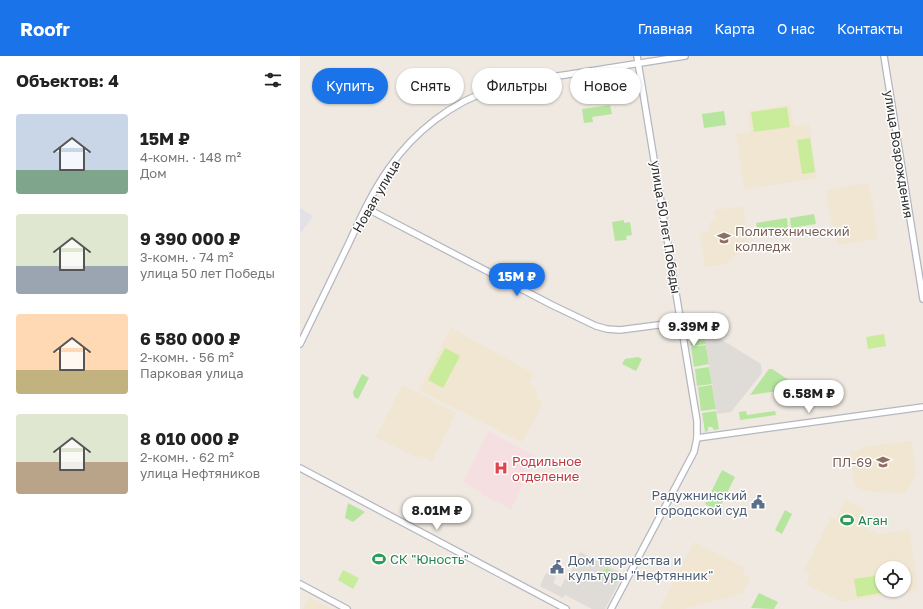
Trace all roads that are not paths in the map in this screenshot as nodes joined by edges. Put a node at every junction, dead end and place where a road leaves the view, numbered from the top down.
1 (638, 56) edge
2 (685, 56) edge
3 (884, 56) edge
4 (639, 64) junction
5 (366, 208) junction
6 (923, 299) edge
7 (681, 322) junction
8 (300, 344) edge
9 (923, 407) edge
10 (697, 438) junction
11 (300, 468) edge
12 (300, 584) edge
13 (347, 609) edge
14 (566, 609) edge
15 (611, 609) edge

1 - 4 street, улица 50 лет Победы
2 - 4 street, Новая улица
3 - 6 street, улица Возрождения
4 - 5 street, Новая улица
4 - 7 street, улица 50 лет Победы
5 - 7 street
5 - 8 street, Новая улица
7 - 10 street, улица 50 лет Победы
9 - 10 street
10 - 15 street, улица 50 лет Победы
11 - 14 street
12 - 13 street

